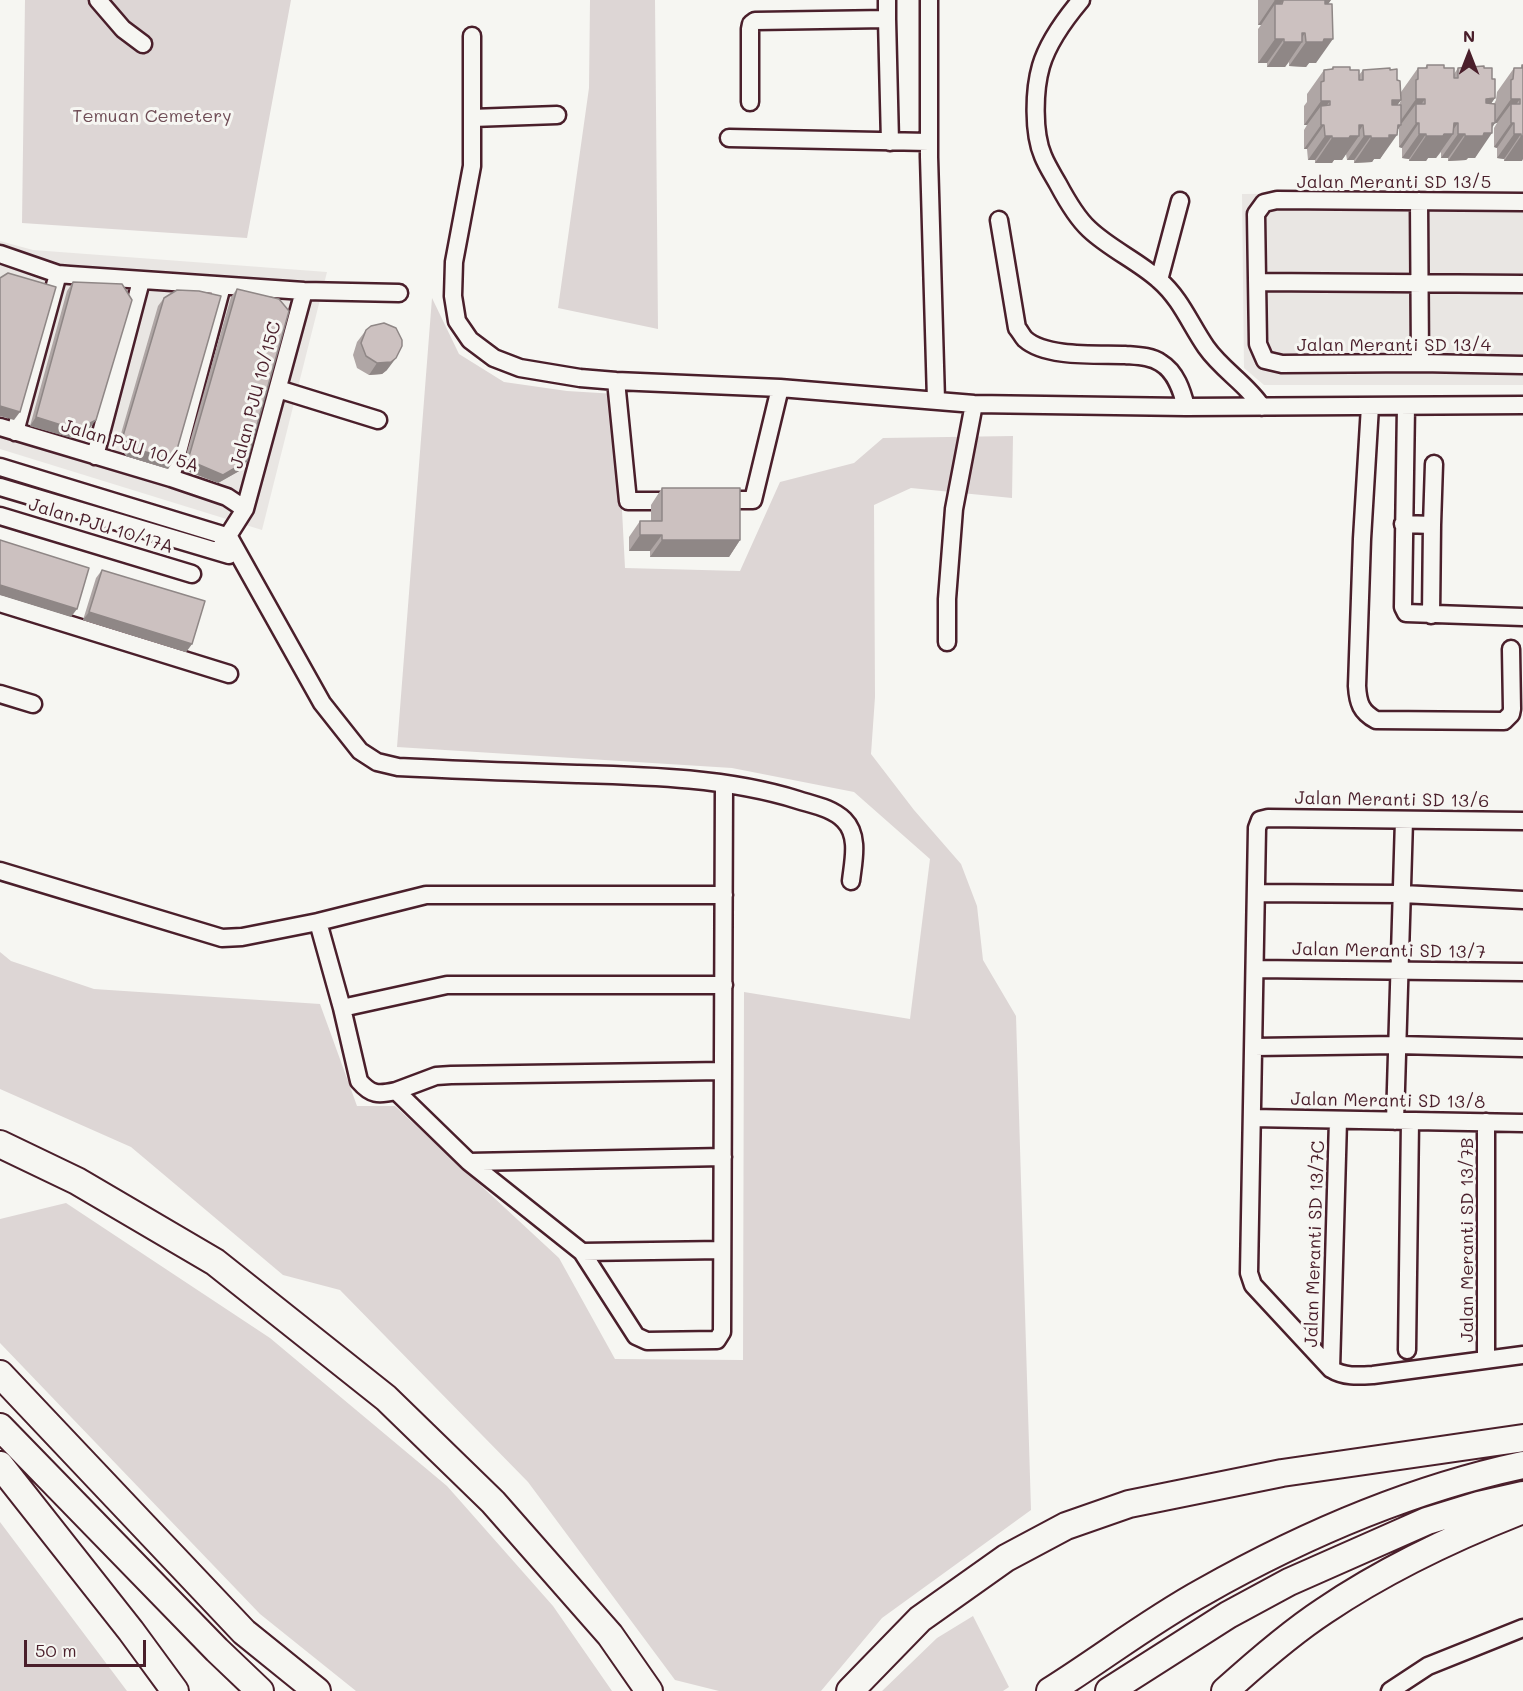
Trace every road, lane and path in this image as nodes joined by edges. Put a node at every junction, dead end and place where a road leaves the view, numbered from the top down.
1 (98, 0) edge
2 (886, 0) edge
3 (929, 0) edge
4 (1081, 0) edge
5 (886, 19) junction
6 (472, 36) dead end
7 (142, 44) dead end
8 (750, 102) dead end
9 (557, 115) dead end
10 (472, 118) junction
11 (729, 138) dead end
12 (890, 142) junction
13 (929, 142) junction
14 (1180, 201) dead end
15 (1419, 201) junction
16 (1523, 202) edge
17 (999, 220) dead end
18 (0, 254) edge
19 (17, 260) junction
20 (0, 267) edge
21 (58, 274) junction
22 (1159, 280) junction
23 (141, 281) junction
24 (1258, 282) junction
25 (1421, 282) junction
26 (1523, 284) edge
27 (222, 286) junction
28 (304, 291) junction
29 (399, 293) dead end
30 (1420, 363) junction
31 (1523, 365) edge
32 (616, 381) junction
33 (780, 388) junction
34 (278, 389) junction
35 (936, 400) junction
36 (974, 404) junction
37 (1523, 405) edge
38 (1370, 406) junction
39 (1406, 406) junction
40 (1186, 407) junction
41 (1262, 407) junction
42 (378, 420) dead end
43 (7, 430) edge
44 (95, 456) junction
45 (1434, 464) dead end
46 (0, 467) edge
47 (171, 478) junction
48 (0, 487) edge
49 (245, 509) junction
50 (0, 516) edge
51 (1404, 524) junction
52 (1432, 525) junction
53 (224, 544) junction
54 (192, 573) dead end
55 (0, 603) edge
56 (1431, 615) junction
57 (1523, 617) edge
58 (947, 642) dead end
59 (1511, 650) dead end
60 (229, 674) dead end
61 (0, 694) edge
62 (33, 704) dead end
63 (724, 784) junction
64 (1404, 820) junction
65 (1523, 821) edge
66 (0, 871) edge
67 (851, 881) dead end
68 (1256, 893) junction
69 (1402, 894) junction
70 (724, 895) junction
71 (1523, 900) edge
72 (318, 922) junction
73 (1255, 969) junction
74 (1399, 970) junction
75 (1523, 972) edge
76 (724, 985) junction
77 (342, 1008) junction
78 (1397, 1045) junction
79 (1254, 1047) junction
80 (1523, 1048) edge
81 (723, 1071) junction
82 (396, 1091) junction
83 (1252, 1119) junction
84 (1338, 1120) junction
85 (1402, 1121) junction
86 (1486, 1122) junction
87 (1523, 1123) edge
88 (0, 1144) edge
89 (723, 1157) junction
90 (469, 1162) junction
91 (722, 1250) junction
92 (582, 1252) junction
93 (1407, 1350) dead end
94 (1523, 1354) edge
95 (1486, 1359) junction
96 (1331, 1369) junction
97 (0, 1374) edge
98 (0, 1427) edge
99 (1523, 1438) edge
100 (0, 1465) edge
101 (1523, 1465) edge
102 (1523, 1495) edge
103 (1523, 1510) edge
104 (1523, 1628) edge
105 (175, 1691) edge
106 (260, 1691) edge
107 (317, 1691) edge
108 (649, 1691) edge
109 (850, 1691) edge
110 (1050, 1691) edge
111 (1109, 1691) edge
112 (1225, 1691) edge
113 (1390, 1691) edge

1 - 7 street
2 - 5 street
3 - 13 street
4 - 22 street
5 - 8 street
5 - 12 street
6 - 10 street
9 - 10 street
10 - 32 street
11 - 12 street
12 - 13 street
13 - 35 street
14 - 22 street
15 - 16 street, Jalan Meranti SD 13/5
15 - 24 street, Jalan Meranti SD 13/5
15 - 25 street
17 - 40 street
18 - 19 street
19 - 20 street
19 - 21 street
21 - 23 street
21 - 43 street
22 - 41 street
23 - 27 street
23 - 44 street
24 - 25 street
24 - 30 street, Jalan Meranti SD 13/4
25 - 26 street
25 - 30 street
27 - 28 street
27 - 47 street
28 - 29 street
28 - 34 street, Jalan PJU 10/15C
30 - 31 street, Jalan Meranti SD 13/4
32 - 33 street
32 - 33 street
33 - 35 street
34 - 42 street
34 - 49 street, Jalan PJU 10/15C
35 - 36 street
36 - 40 street
36 - 58 street
37 - 39 street
38 - 39 street
38 - 41 street
38 - 59 street
39 - 51 street
40 - 41 street
43 - 44 street, Jalan PJU 10/5A
44 - 47 street, Jalan PJU 10/5A
45 - 52 street
46 - 53 street
47 - 49 street, Jalan PJU 10/5A
48 - 53 street
49 - 53 street, Jalan PJU 10/15C
50 - 54 street, Jalan PJU 10/17A
51 - 52 street
51 - 56 street
52 - 56 street
53 - 63 street
55 - 60 street
56 - 57 street
61 - 62 street
63 - 67 street
63 - 70 street
64 - 65 street, Jalan Meranti SD 13/6
64 - 68 street, Jalan Meranti SD 13/6
64 - 69 street
66 - 72 street
68 - 69 street
68 - 73 street
69 - 71 street
69 - 74 street
70 - 72 street
70 - 76 street
72 - 77 street
73 - 74 street, Jalan Meranti SD 13/7
73 - 79 street
74 - 75 street, Jalan Meranti SD 13/7
74 - 78 street
76 - 77 street
76 - 81 street
77 - 82 street
78 - 79 street
78 - 80 street
78 - 85 street
79 - 83 street
81 - 82 street
81 - 89 street
82 - 90 street
83 - 84 street, Jalan Meranti SD 13/8
83 - 96 street
84 - 85 street, Jalan Meranti SD 13/8
84 - 96 street, Jalan Meranti SD 13/7C
85 - 86 street, Jalan Meranti SD 13/8
85 - 93 street
86 - 87 street, Jalan Meranti SD 13/8
86 - 95 street, Jalan Meranti SD 13/7B
88 - 108 highway
89 - 90 street
89 - 91 street
90 - 92 street
91 - 92 street
91 - 92 street
94 - 95 street
95 - 96 street
97 - 107 highway
98 - 106 highway
99 - 109 highway
100 - 105 highway
101 - 110 highway
102 - 111 highway
103 - 112 highway
104 - 113 street

